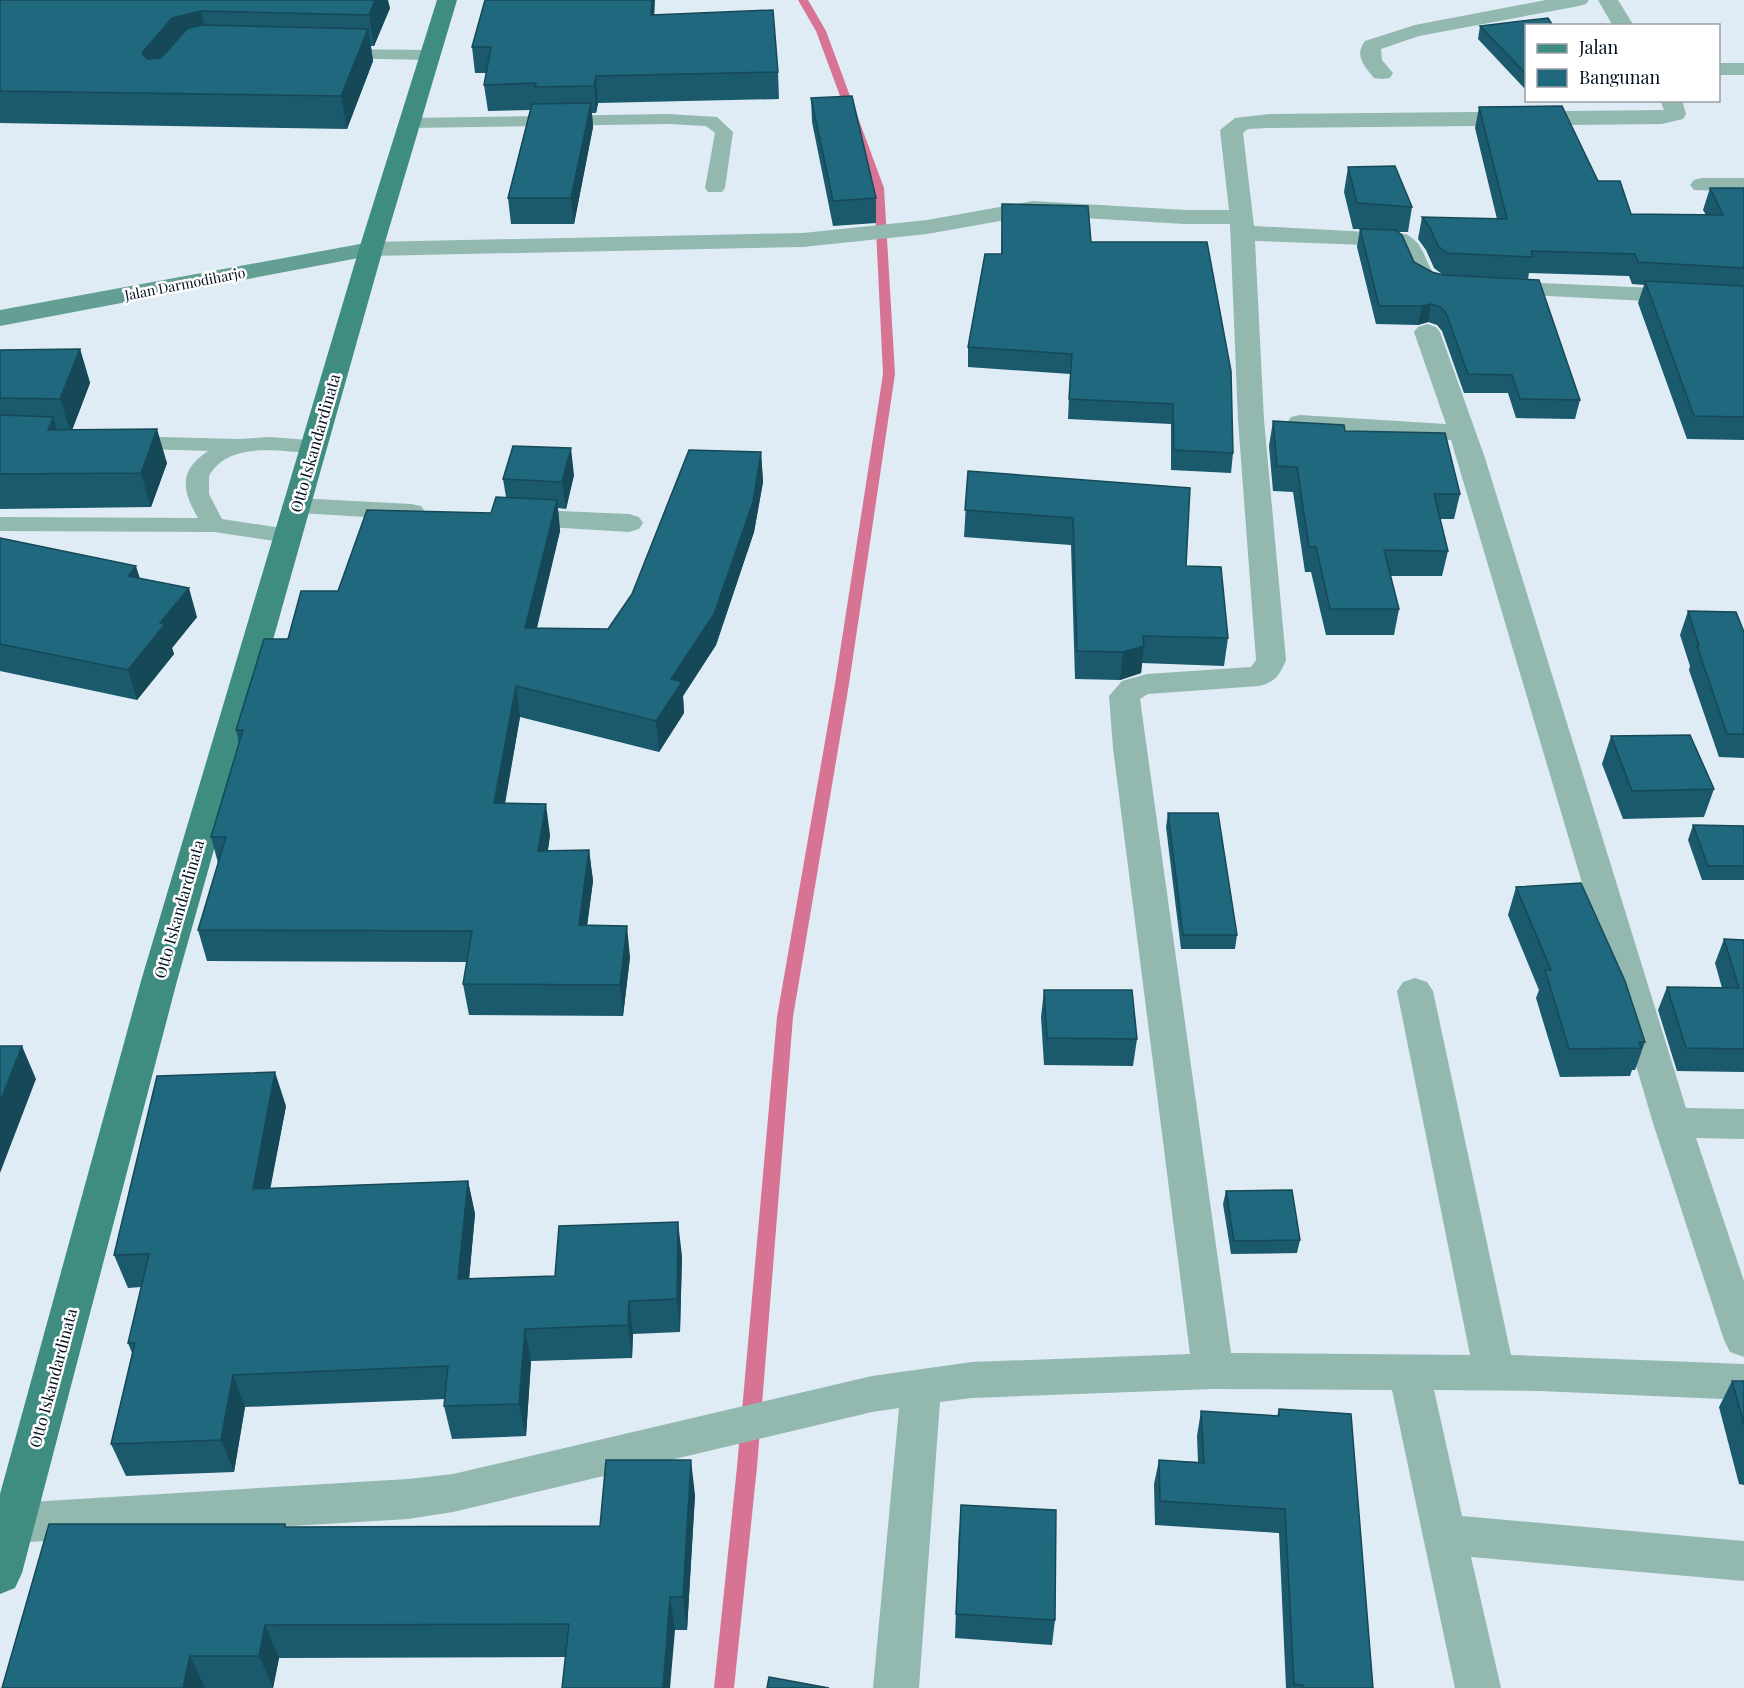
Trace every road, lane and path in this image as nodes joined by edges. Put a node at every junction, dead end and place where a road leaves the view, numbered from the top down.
1 (447, 0) edge
2 (1579, 0) edge
3 (1608, 0) edge
4 (1623, 24) edge
5 (313, 54) edge
6 (430, 55) junction
7 (1720, 69) edge
8 (1744, 69) edge
9 (1382, 73) dead end
10 (1672, 102) edge
11 (409, 123) junction
12 (1702, 185) dead end
13 (1744, 185) edge
14 (715, 188) dead end
15 (1242, 225) junction
16 (371, 249) junction
17 (1744, 299) edge
18 (0, 318) edge
19 (1427, 332) dead end
20 (1251, 420) junction
21 (1462, 433) junction
22 (104, 443) edge
23 (242, 445) junction
24 (313, 446) junction
25 (439, 513) edge
26 (486, 516) edge
27 (292, 521) junction
28 (629, 523) dead end
29 (0, 524) edge
30 (214, 525) junction
31 (1415, 991) dead end
32 (1672, 1123) junction
33 (1744, 1124) edge
34 (1744, 1340) edge
35 (1213, 1371) junction
36 (1409, 1372) junction
37 (1494, 1372) junction
38 (1744, 1382) edge
39 (921, 1387) junction
40 (13, 1478) edge
41 (13, 1523) junction
42 (1445, 1535) junction
43 (1744, 1561) edge
44 (0, 1573) edge
45 (896, 1688) edge
46 (1478, 1688) edge

1 - 6 main road, Otto Iskandardinata
2 - 9 street
3 - 4 street
5 - 6 lane
6 - 11 main road, Otto Iskandardinata
7 - 8 street
10 - 15 street
11 - 14 lane
11 - 16 main road, Otto Iskandardinata
12 - 13 street
15 - 16 street
15 - 17 street
15 - 20 street
16 - 18 street, Jalan Darmodiharjo
16 - 24 main road, Otto Iskandardinata
19 - 21 street
20 - 21 street
20 - 35 street
21 - 32 street
22 - 23 lane
23 - 24 lane
23 - 30 lane
24 - 27 main road, Otto Iskandardinata
25 - 27 street
26 - 28 street
27 - 30 lane
27 - 40 main road, Otto Iskandardinata
29 - 30 lane
31 - 37 street
32 - 33 street
32 - 34 street
35 - 36 street
35 - 39 street
36 - 37 street
36 - 42 street
37 - 38 street
39 - 41 street
39 - 45 street
40 - 41 main road, Otto Iskandardinata
41 - 44 main road, Otto Iskandardinata
42 - 43 street
42 - 46 street

